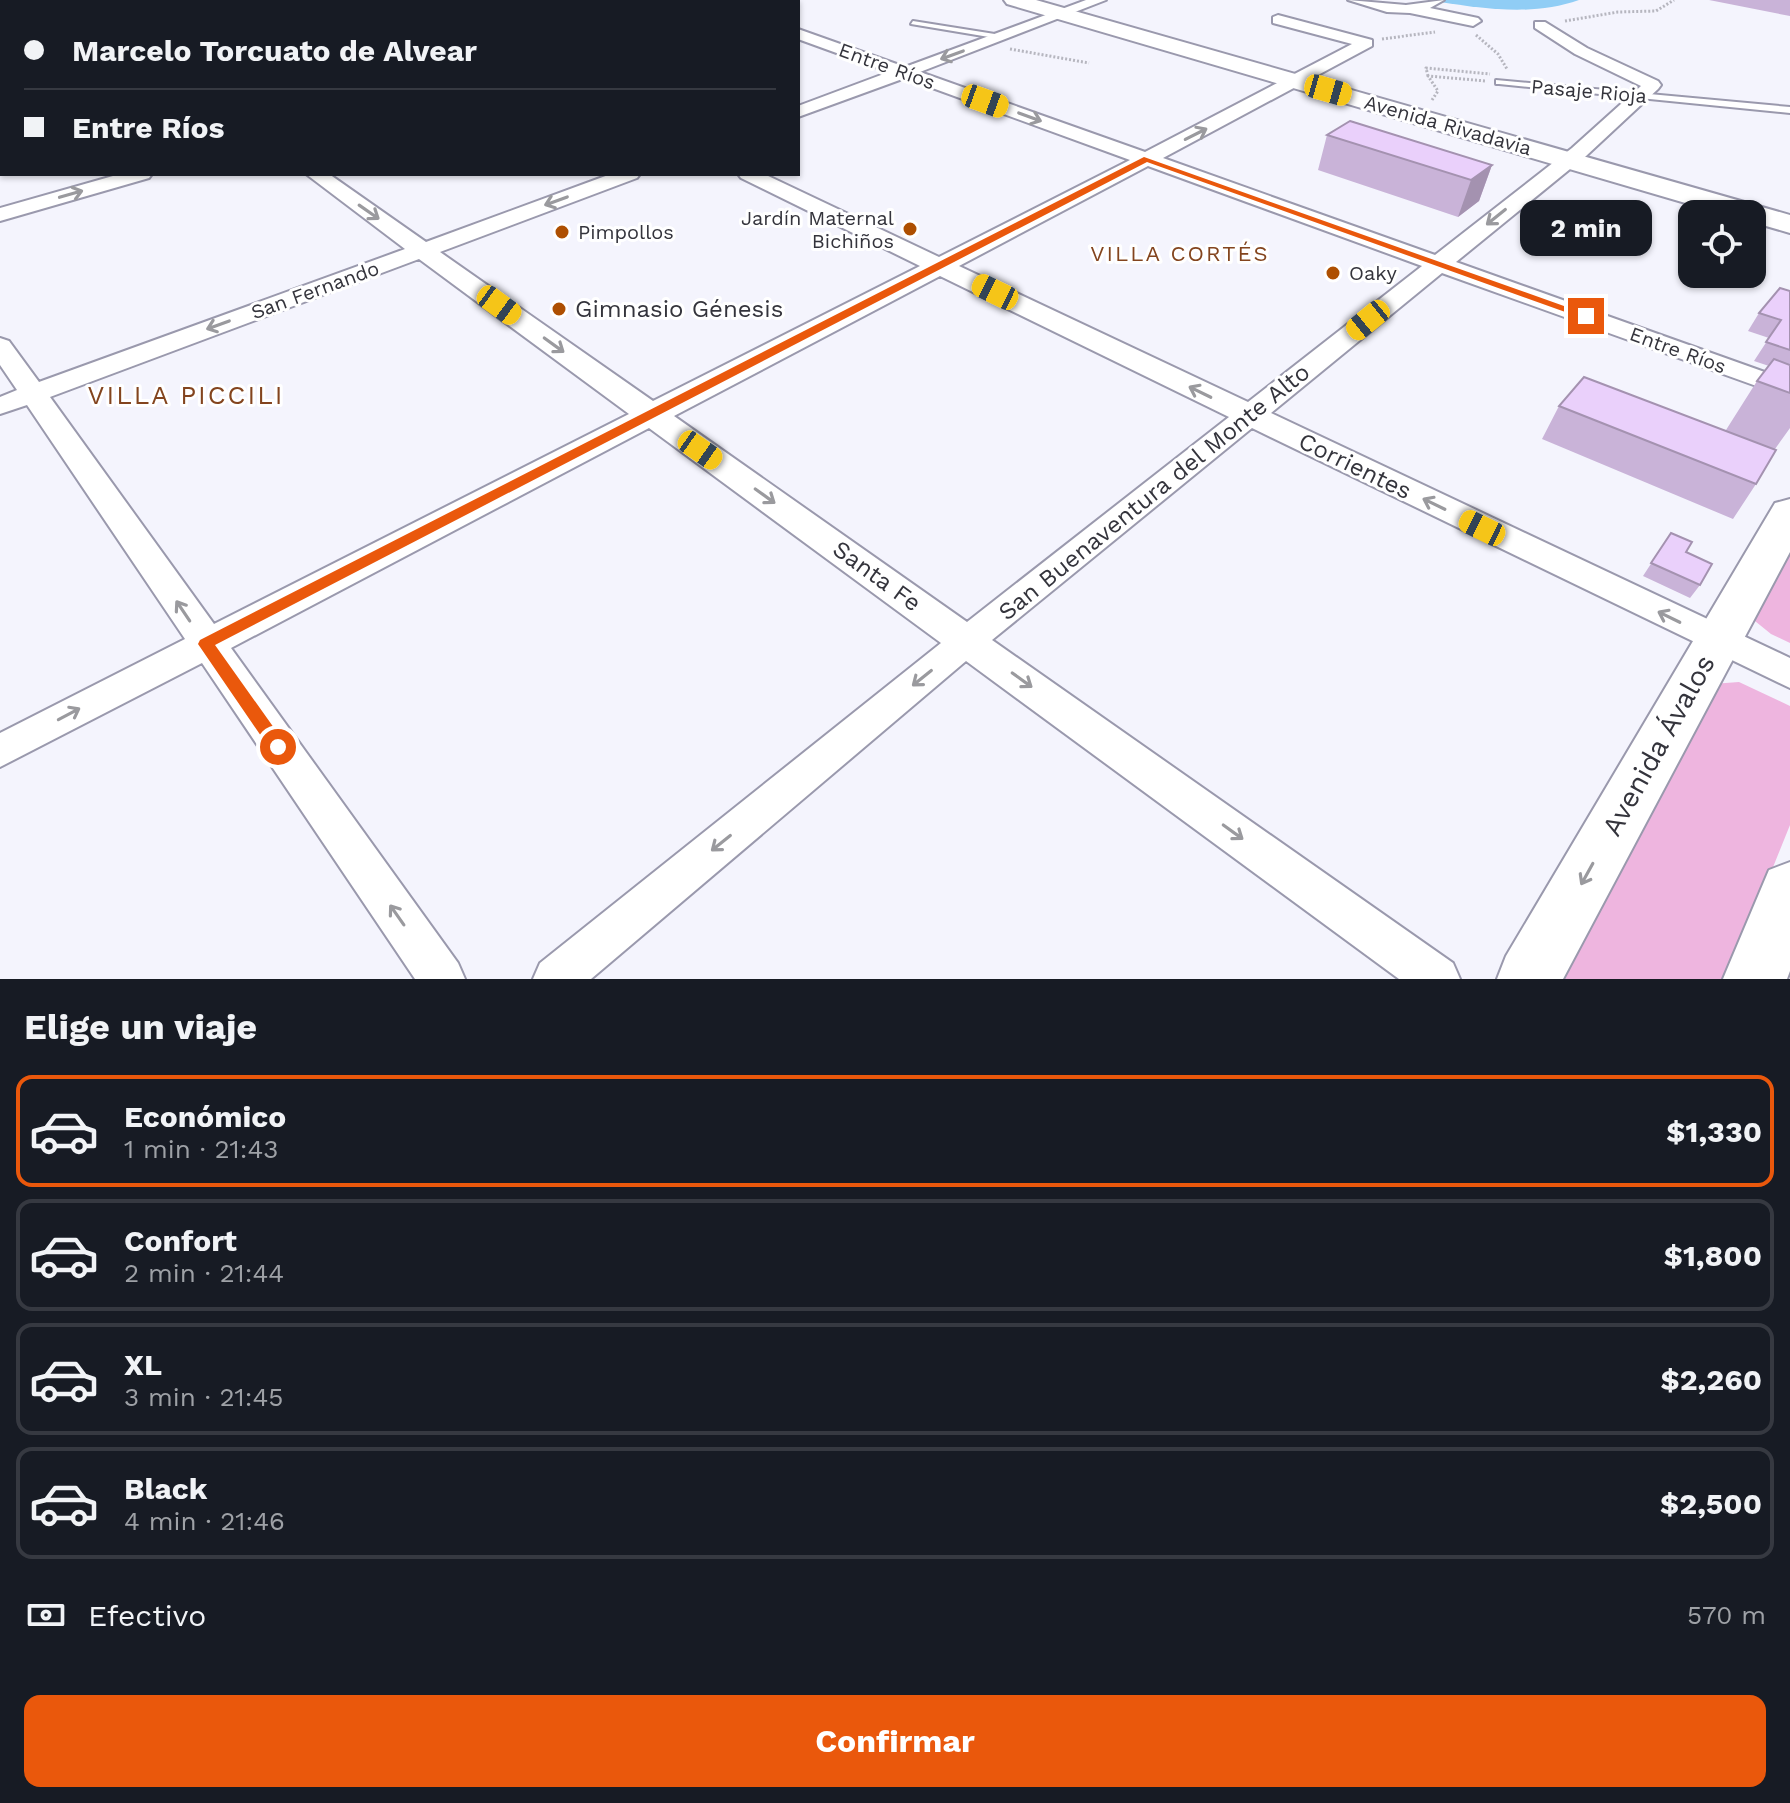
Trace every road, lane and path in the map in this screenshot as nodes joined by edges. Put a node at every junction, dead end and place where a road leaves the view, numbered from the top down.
1 (1014, 0) edge
2 (1355, 0) edge
3 (1437, 0) edge
4 (1674, 0) edge
5 (1072, 5) edge
6 (1409, 11) junction
7 (1278, 20) dead end
8 (913, 23) dead end
9 (1540, 25) joint
10 (1473, 26) joint
11 (1436, 32) dead end
12 (800, 35) edge
13 (1001, 37) junction
14 (1366, 43) junction
15 (1089, 63) dead end
16 (905, 72) junction
17 (1428, 76) junction
18 (1511, 76) dead end
19 (1303, 78) junction
20 (1498, 78) junction
21 (1640, 98) junction
22 (1422, 106) junction
23 (1790, 110) edge
24 (800, 111) edge
25 (1573, 156) junction
26 (1147, 159) junction
27 (135, 176) edge
28 (319, 176) edge
29 (625, 176) edge
30 (752, 176) edge
31 (1790, 210) edge
32 (0, 215) edge
33 (1790, 224) edge
34 (423, 250) junction
35 (1439, 263) junction
36 (938, 264) junction
37 (0, 346) edge
38 (1790, 390) edge
39 (34, 393) junction
40 (0, 406) edge
41 (651, 415) junction
42 (1250, 416) junction
43 (1790, 513) edge
44 (1716, 640) junction
45 (967, 641) junction
46 (205, 644) junction
47 (1790, 674) edge
48 (0, 751) edge
49 (1790, 890) edge
50 (442, 979) edge
51 (556, 979) edge
52 (1437, 979) edge
53 (1529, 979) edge
54 (1755, 979) edge

1 - 5 street, Avenida Rivadavia
2 - 6 street
3 - 6 street
4 - 9 path
5 - 13 street
5 - 19 street, Avenida Rivadavia
6 - 10 street
7 - 14 street
8 - 13 lane
9 - 21 street
10 - 18 path
11 - 14 path
12 - 16 street, Entre Ríos
13 - 15 path
13 -> 16 street
14 - 19 street
16 - 24 street
16 -> 26 street, Entre Ríos
17 - 20 path, Pasaje Rioja
17 - 20 path
17 - 22 path
19 - 22 street, Avenida Rivadavia
19 - 25 street, Avenida Rivadavia
26 -> 19 street
20 - 21 lane, Pasaje Rioja
21 - 23 lane, Pasaje Rioja
21 - 25 street, San Buenaventura del Monte Alto
22 - 25 street, Avenida Rivadavia
25 - 31 street, Avenida Rivadavia
25 - 33 street, Avenida Rivadavia
25 -> 35 street, San Buenaventura del Monte Alto
26 - 35 street, Entre Ríos
26 - 36 street
32 -> 27 street
28 -> 34 street, Santa Fe
29 -> 34 street, San Fernando
30 - 36 street, Corrientes
34 -> 39 street, San Fernando
34 -> 41 street, Santa Fe
35 - 38 street, Entre Ríos
35 - 42 street, San Buenaventura del Monte Alto
36 - 41 street
42 -> 36 street, Corrientes
37 - 39 street
39 - 40 street, San Fernando
46 -> 39 street
41 -> 45 street, Santa Fe
41 - 46 street
44 -> 42 street, Corrientes
42 - 45 street, San Buenaventura del Monte Alto
43 - 44 street, Avenida Ávalos
44 - 47 street, Corrientes
44 -> 53 street, Avenida Ávalos
45 -> 51 street, San Buenaventura del Monte Alto
45 -> 52 street, Santa Fe
48 -> 46 street
50 -> 46 street
49 - 54 street

